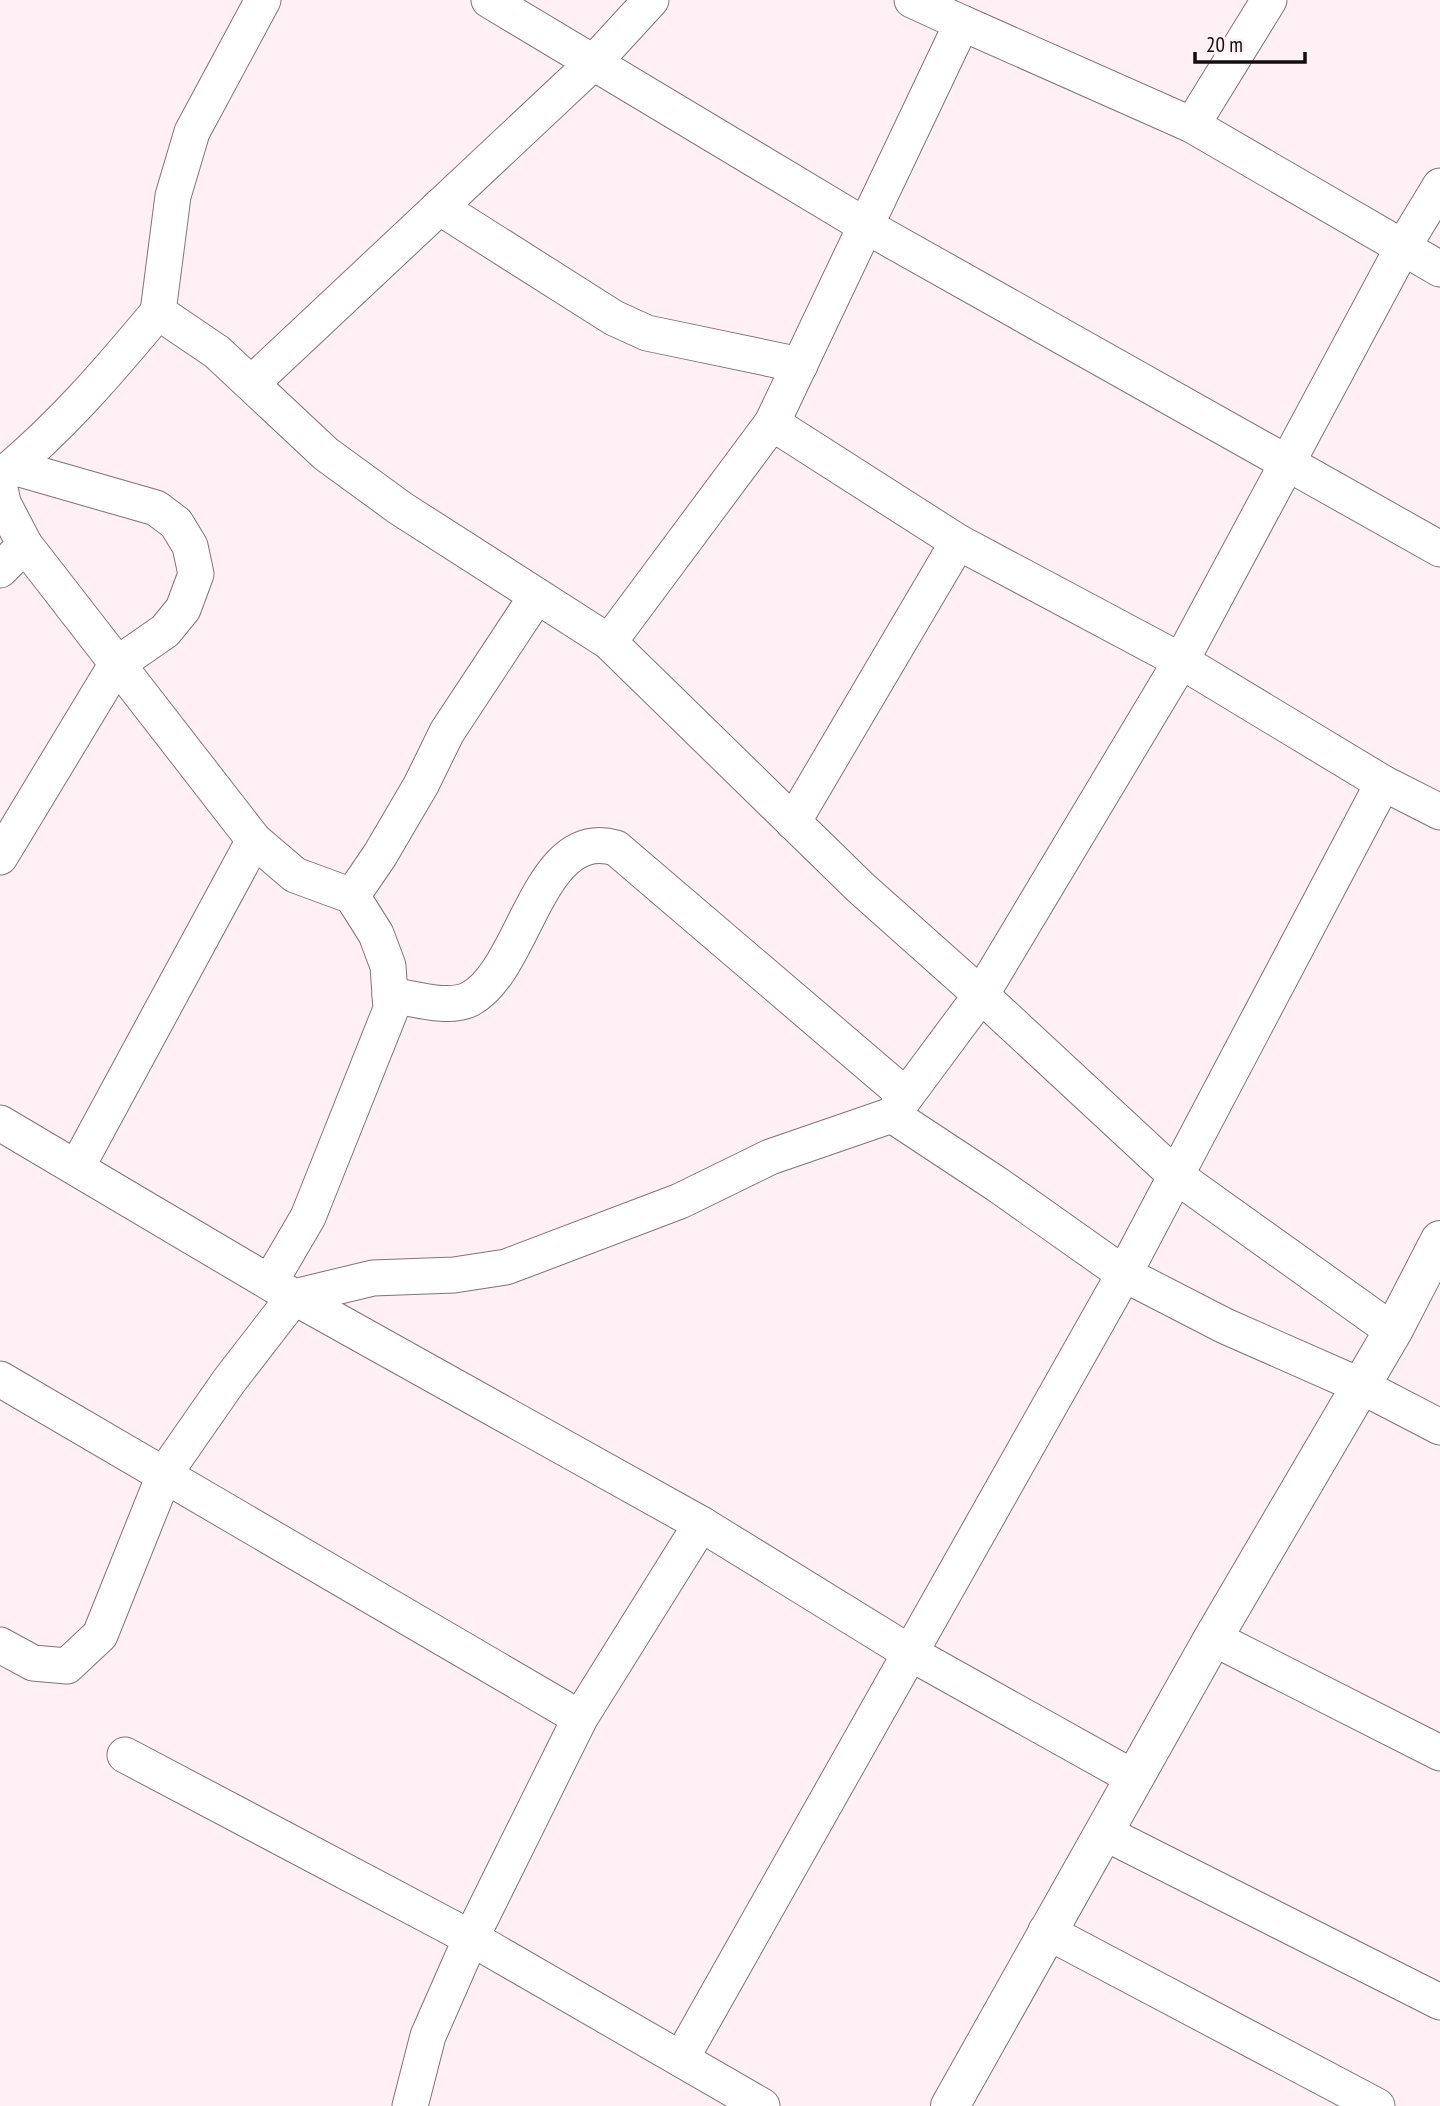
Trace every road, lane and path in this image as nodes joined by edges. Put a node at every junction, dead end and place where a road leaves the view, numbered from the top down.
1 (262, 0) edge
2 (489, 0) edge
3 (651, 0) edge
4 (912, 0) edge
5 (1269, 0) edge
6 (961, 23) junction
7 (595, 61) junction
8 (1192, 125) junction
9 (1440, 186) edge
10 (439, 207) junction
11 (866, 226) junction
12 (1403, 247) junction
13 (1440, 269) edge
14 (158, 312) junction
15 (800, 365) junction
16 (252, 383) junction
17 (772, 423) junction
18 (1287, 461) junction
19 (4, 477) edge
20 (958, 542) junction
21 (25, 545) junction
22 (1440, 549) edge
23 (0, 570) edge
24 (536, 597) junction
25 (610, 642) junction
26 (1181, 661) junction
27 (116, 665) junction
28 (1382, 783) junction
29 (1440, 812) edge
30 (793, 822) junction
31 (254, 840) junction
32 (0, 857) edge
33 (352, 896) junction
34 (390, 995) junction
35 (981, 995) junction
36 (898, 1105) junction
37 (0, 1123) edge
38 (77, 1167) junction
39 (1175, 1175) junction
40 (1440, 1240) edge
41 (1124, 1274) junction
42 (282, 1289) junction
43 (1393, 1331) junction
44 (0, 1379) edge
45 (1361, 1386) junction
46 (1440, 1427) edge
47 (165, 1473) junction
48 (701, 1524) junction
49 (1213, 1637) junction
50 (0, 1645) edge
51 (912, 1654) junction
52 (580, 1718) junction
53 (1440, 1754) edge
54 (125, 1755) dead end
55 (1134, 1778) junction
56 (1105, 1833) junction
57 (1046, 1931) junction
58 (471, 1938) junction
59 (1440, 2002) edge
60 (681, 2059) junction
61 (410, 2106) edge
62 (762, 2106) edge
63 (950, 2106) edge
64 (1377, 2106) edge

1 - 14 street
2 - 7 street
3 - 7 street
4 - 6 street
5 - 8 street
6 - 8 street
6 - 11 street
7 - 10 street
7 - 11 street
8 - 12 street
9 - 12 street
10 - 15 street
10 - 16 street
11 - 15 street
11 - 18 street
12 - 13 street
12 - 18 street
14 - 16 street
14 - 19 street
15 - 17 street
16 - 24 street
17 - 20 street
17 - 25 street
18 - 22 street
18 - 26 street
19 - 21 street
19 - 27 street
20 - 26 street
20 - 30 street
21 - 23 street
21 - 27 street
24 - 25 street
24 - 33 street
25 - 30 street
26 - 28 street
26 - 35 street
27 - 31 street
27 - 32 street
28 - 29 street
28 - 39 street
30 - 35 street
31 - 33 street
31 - 38 street
33 - 34 street
34 - 36 street
34 - 42 street
35 - 36 street
35 - 39 street
36 - 41 street
36 - 42 street
37 - 38 street
38 - 42 street
39 - 41 street
39 - 43 street
40 - 43 street
41 - 45 street
41 - 51 street
42 - 47 street
42 - 48 street
43 - 45 street
44 - 47 street
45 - 46 street
45 - 49 street
47 - 50 street
47 - 52 street
48 - 51 street
48 - 52 street
49 - 53 street
49 - 55 street
51 - 55 street
51 - 60 street
52 - 58 street
54 - 58 street
55 - 56 street
56 - 57 street
56 - 59 street
57 - 63 street
57 - 64 street
58 - 60 street
58 - 61 street
60 - 62 street

